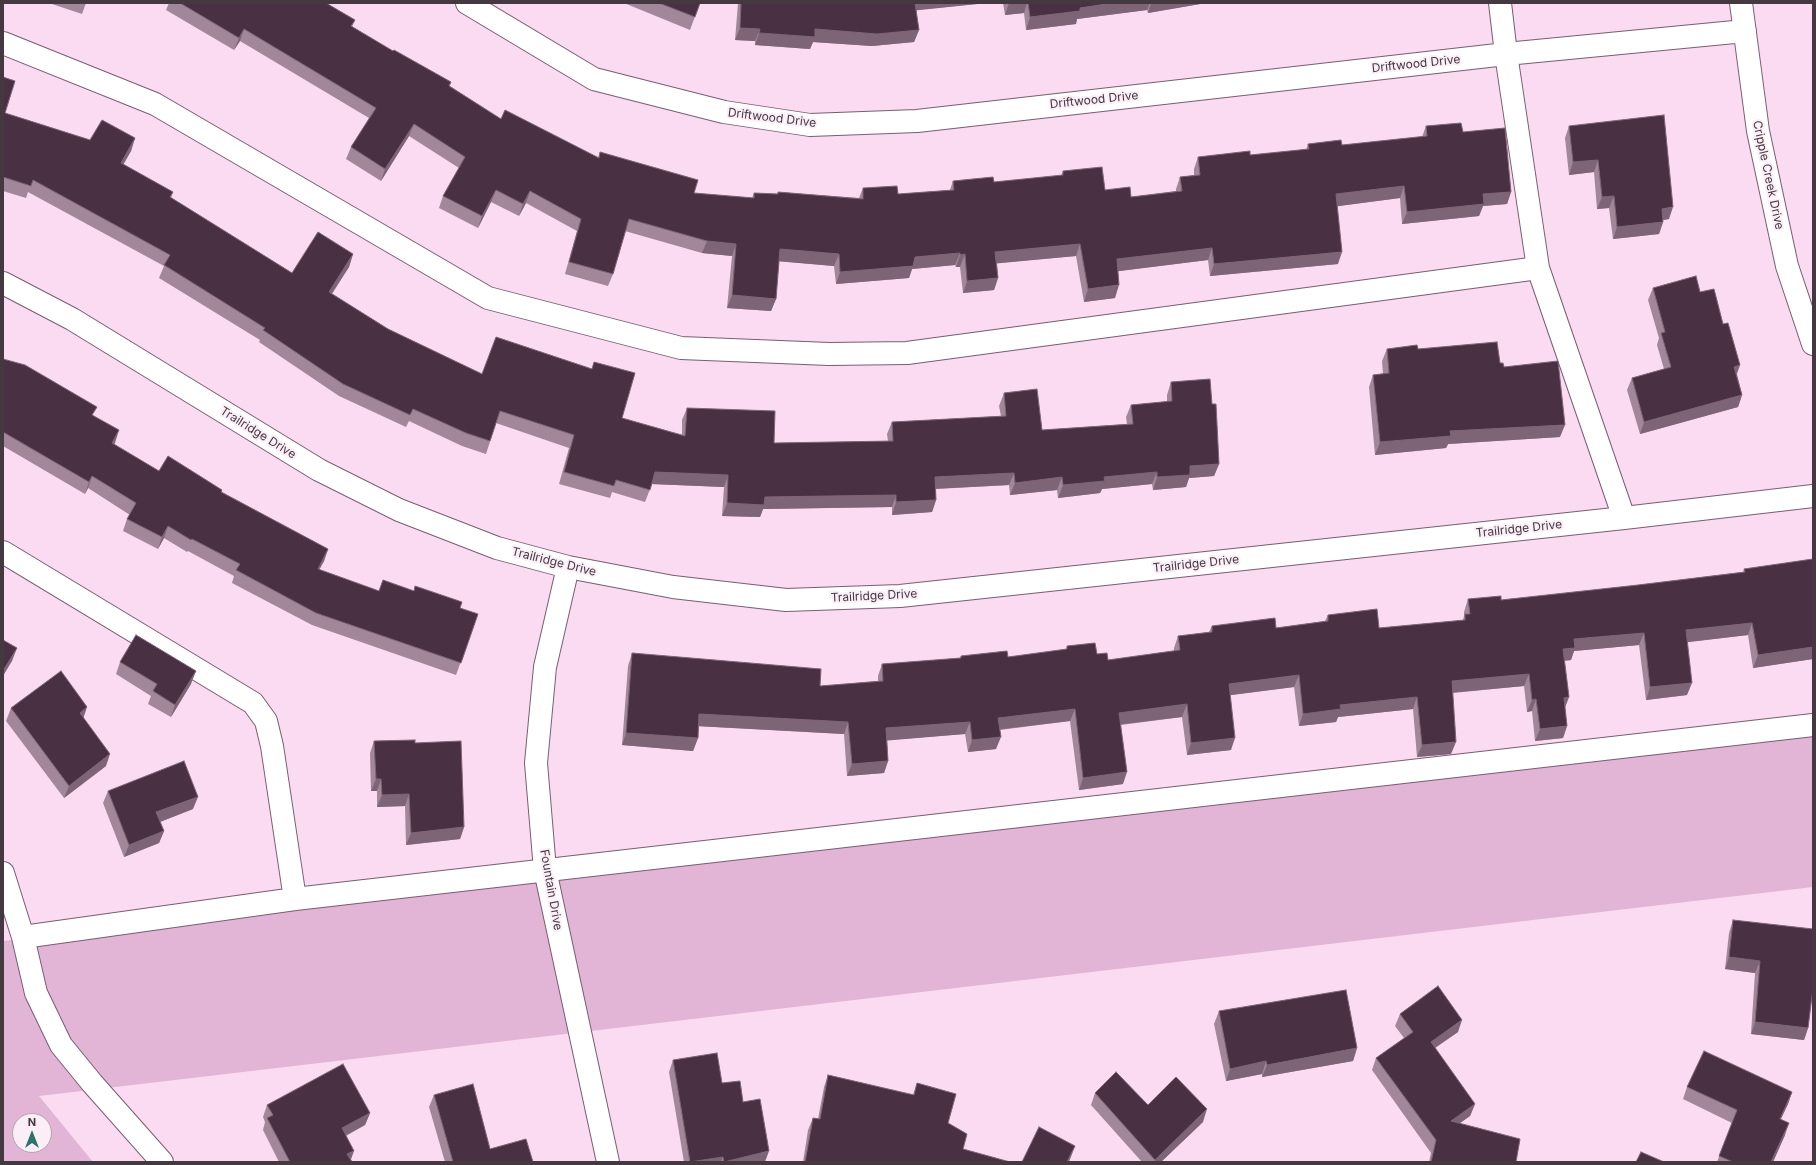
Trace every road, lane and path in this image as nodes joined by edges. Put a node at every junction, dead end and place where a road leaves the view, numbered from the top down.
1 (467, 3) edge
2 (1500, 3) edge
3 (1741, 3) edge
4 (1745, 31) junction
5 (3, 43) edge
6 (1506, 54) junction
7 (1538, 268) junction
8 (3, 283) edge
9 (1813, 344) edge
10 (1813, 496) edge
11 (1624, 518) junction
12 (3, 552) edge
13 (568, 567) junction
14 (1813, 725) edge
15 (545, 870) junction
16 (3, 873) edge
17 (295, 899) junction
18 (24, 937) junction
19 (162, 1162) edge
20 (608, 1162) edge

1 - 6 street, Driftwood Drive
2 - 6 street
3 - 4 street, Cripple Creek Drive
4 - 6 street, Driftwood Drive
4 - 9 street, Cripple Creek Drive
5 - 7 street
6 - 7 street
7 - 11 street
8 - 13 street, Trailridge Drive
10 - 11 street, Trailridge Drive
11 - 13 street, Trailridge Drive
12 - 17 street
13 - 15 street, Fountain Drive
14 - 15 street
15 - 17 street
15 - 20 street, Fountain Drive
16 - 18 street
17 - 18 street
18 - 19 street

